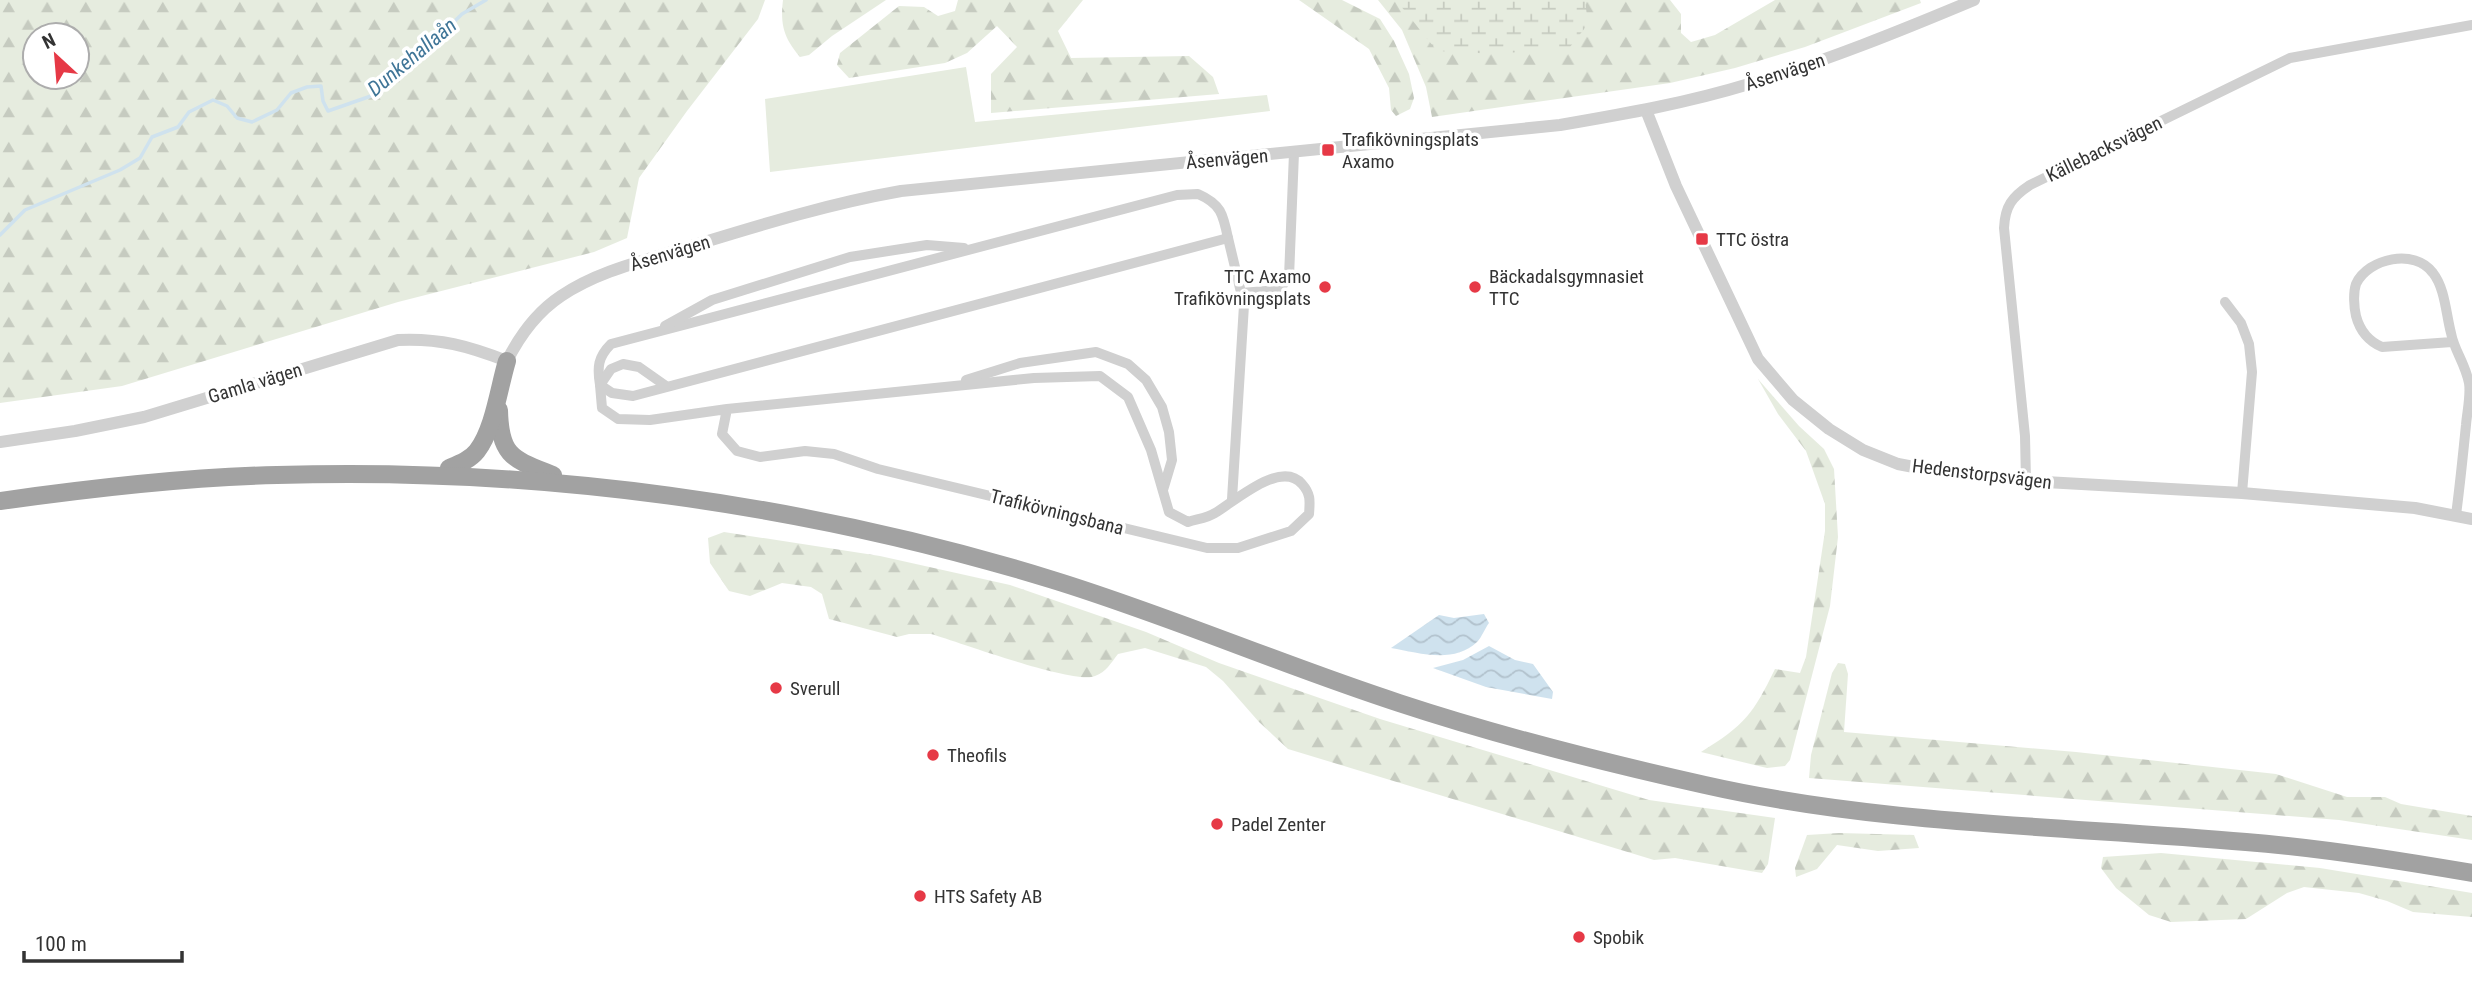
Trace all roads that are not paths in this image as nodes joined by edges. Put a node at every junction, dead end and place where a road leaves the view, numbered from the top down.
1 (1975, 0) edge
2 (2472, 25) edge
3 (1646, 110) junction
4 (1294, 153) junction
5 (1228, 238) junction
6 (974, 249) junction
7 (1241, 293) junction
8 (2225, 302) dead end
9 (652, 334) junction
10 (2452, 342) junction
11 (507, 361) junction
12 (600, 385) junction
13 (666, 386) junction
14 (943, 387) junction
15 (498, 396) junction
16 (727, 409) junction
17 (0, 442) edge
18 (449, 468) junction
19 (553, 475) junction
20 (2026, 481) junction
21 (1163, 490) junction
22 (0, 493) edge
23 (2242, 493) junction
24 (1232, 499) junction
25 (0, 500) edge
26 (2456, 515) junction
27 (2472, 519) edge
28 (2472, 863) edge
29 (2472, 873) edge

1 - 3 street, Åsenvägen
2 - 20 street, Källebacksvägen
3 - 4 street, Åsenvägen
3 - 20 street, Hedenstorpsvägen
4 - 7 street
4 - 11 street, Åsenvägen
5 - 6 street, Trafikövningsbana
5 - 7 street, Trafikövningsbana
5 - 13 street
6 - 9 street, Trafikövningsbana
6 - 9 street, Trafikövningsbana
7 - 24 street, Trafikövningsbana
8 - 23 street
9 - 12 street, Trafikövningsbana
10 - 10 street
10 - 26 street
11 - 15 highway
11 - 17 street, Gamla vägen
12 - 13 street
12 - 13 street
12 - 16 street, Trafikövningsbana
14 - 16 street, Trafikövningsbana
14 - 21 street, Trafikövningsbana
14 - 21 street, Trafikövningsbana
15 - 18 highway
15 - 19 highway
16 - 24 street, Trafikövningsbana
18 - 19 highway
18 - 22 highway
19 - 28 highway
20 - 23 street, Hedenstorpsvägen
21 - 24 street, Trafikövningsbana
23 - 26 street, Hedenstorpsvägen
25 - 29 highway
26 - 27 street, Hedenstorpsvägen

